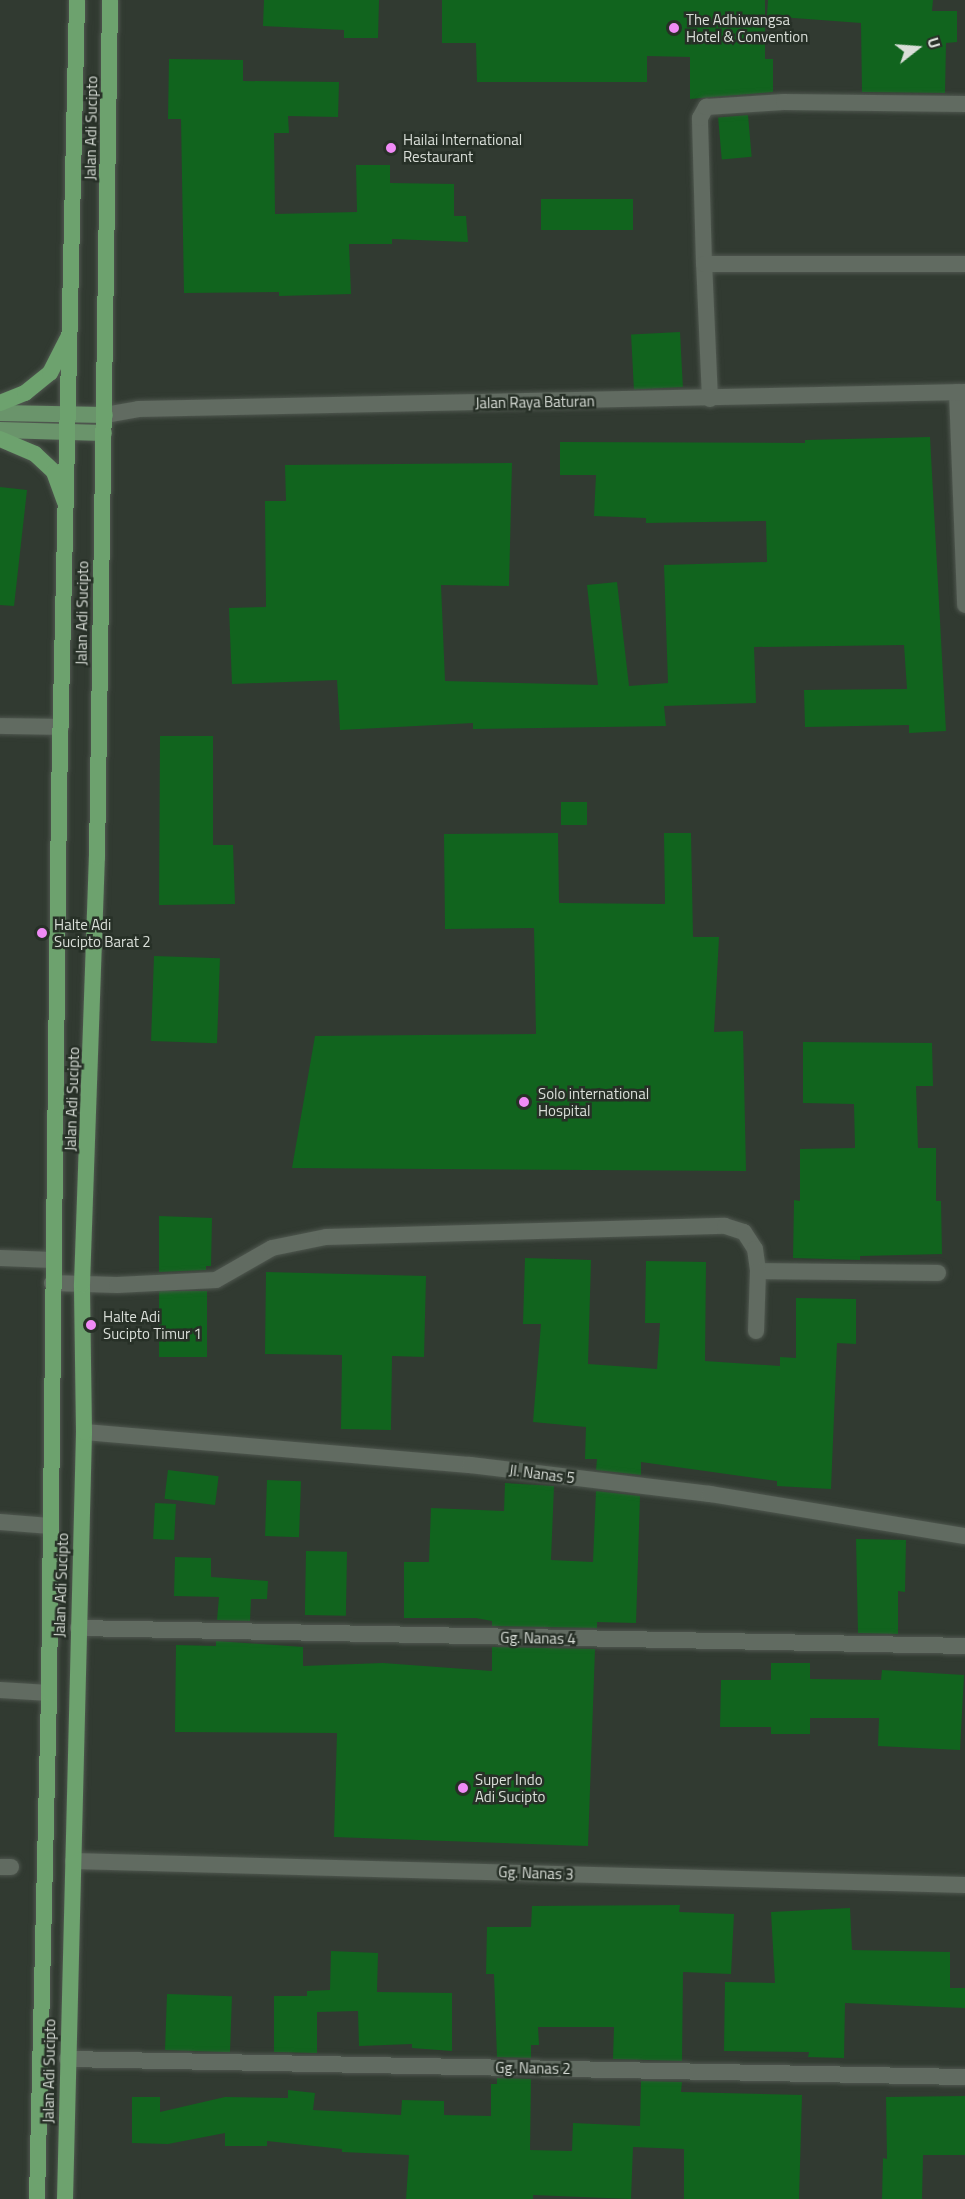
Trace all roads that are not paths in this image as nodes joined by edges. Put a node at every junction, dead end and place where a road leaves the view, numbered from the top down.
1 (77, 0) edge
2 (110, 0) edge
3 (965, 104) edge
4 (704, 264) junction
5 (965, 264) edge
6 (70, 335) junction
7 (961, 392) edge
8 (710, 399) junction
9 (0, 403) edge
10 (138, 409) junction
11 (0, 413) edge
12 (68, 415) junction
13 (105, 415) junction
14 (0, 430) edge
15 (68, 432) junction
16 (104, 433) junction
17 (0, 439) edge
18 (68, 511) junction
19 (965, 605) edge
20 (0, 726) edge
21 (61, 727) junction
22 (0, 1258) edge
23 (52, 1260) junction
24 (758, 1271) junction
25 (938, 1273) dead end
26 (52, 1283) junction
27 (82, 1284) junction
28 (756, 1331) dead end
29 (84, 1432) junction
30 (8, 1522) edge
31 (50, 1526) junction
32 (965, 1536) edge
33 (78, 1628) junction
34 (965, 1646) edge
35 (0, 1690) edge
36 (49, 1693) junction
37 (73, 1861) junction
38 (965, 1885) edge
39 (67, 2059) junction
40 (965, 2077) edge
41 (38, 2199) edge
42 (65, 2199) edge

1 - 6 highway, Jalan Adi Sucipto
2 - 13 highway, Jalan Adi Sucipto
3 - 4 street
4 - 5 street
4 - 8 street
6 - 9 highway
6 - 12 highway, Jalan Adi Sucipto
7 - 8 street, Jalan Raya Baturan
7 - 19 street
8 - 10 street, Jalan Raya Baturan
10 - 13 street, Jalan Raya Baturan
10 - 16 street
11 - 12 main road
12 - 13 main road
12 - 15 highway, Jalan Adi Sucipto
13 - 16 highway, Jalan Adi Sucipto
14 - 15 main road
15 - 16 main road
15 - 18 highway, Jalan Adi Sucipto
16 - 27 highway, Jalan Adi Sucipto
17 - 18 highway
18 - 21 highway, Jalan Adi Sucipto
20 - 21 street
21 - 23 highway, Jalan Adi Sucipto
22 - 23 street
23 - 26 highway, Jalan Adi Sucipto
24 - 25 street
24 - 27 street
24 - 28 street
26 - 27 street
26 - 31 highway, Jalan Adi Sucipto
27 - 29 highway, Jalan Adi Sucipto
29 - 32 street, Jl. Nanas 5
29 - 33 highway, Jalan Adi Sucipto
30 - 31 street
31 - 36 highway, Jalan Adi Sucipto
33 - 34 street, Gg. Nanas 4
33 - 37 highway, Jalan Adi Sucipto
35 - 36 street
36 - 41 highway, Jalan Adi Sucipto
37 - 38 street, Gg. Nanas 3
37 - 39 highway, Jalan Adi Sucipto
39 - 40 street, Gg. Nanas 2
39 - 42 highway, Jalan Adi Sucipto

